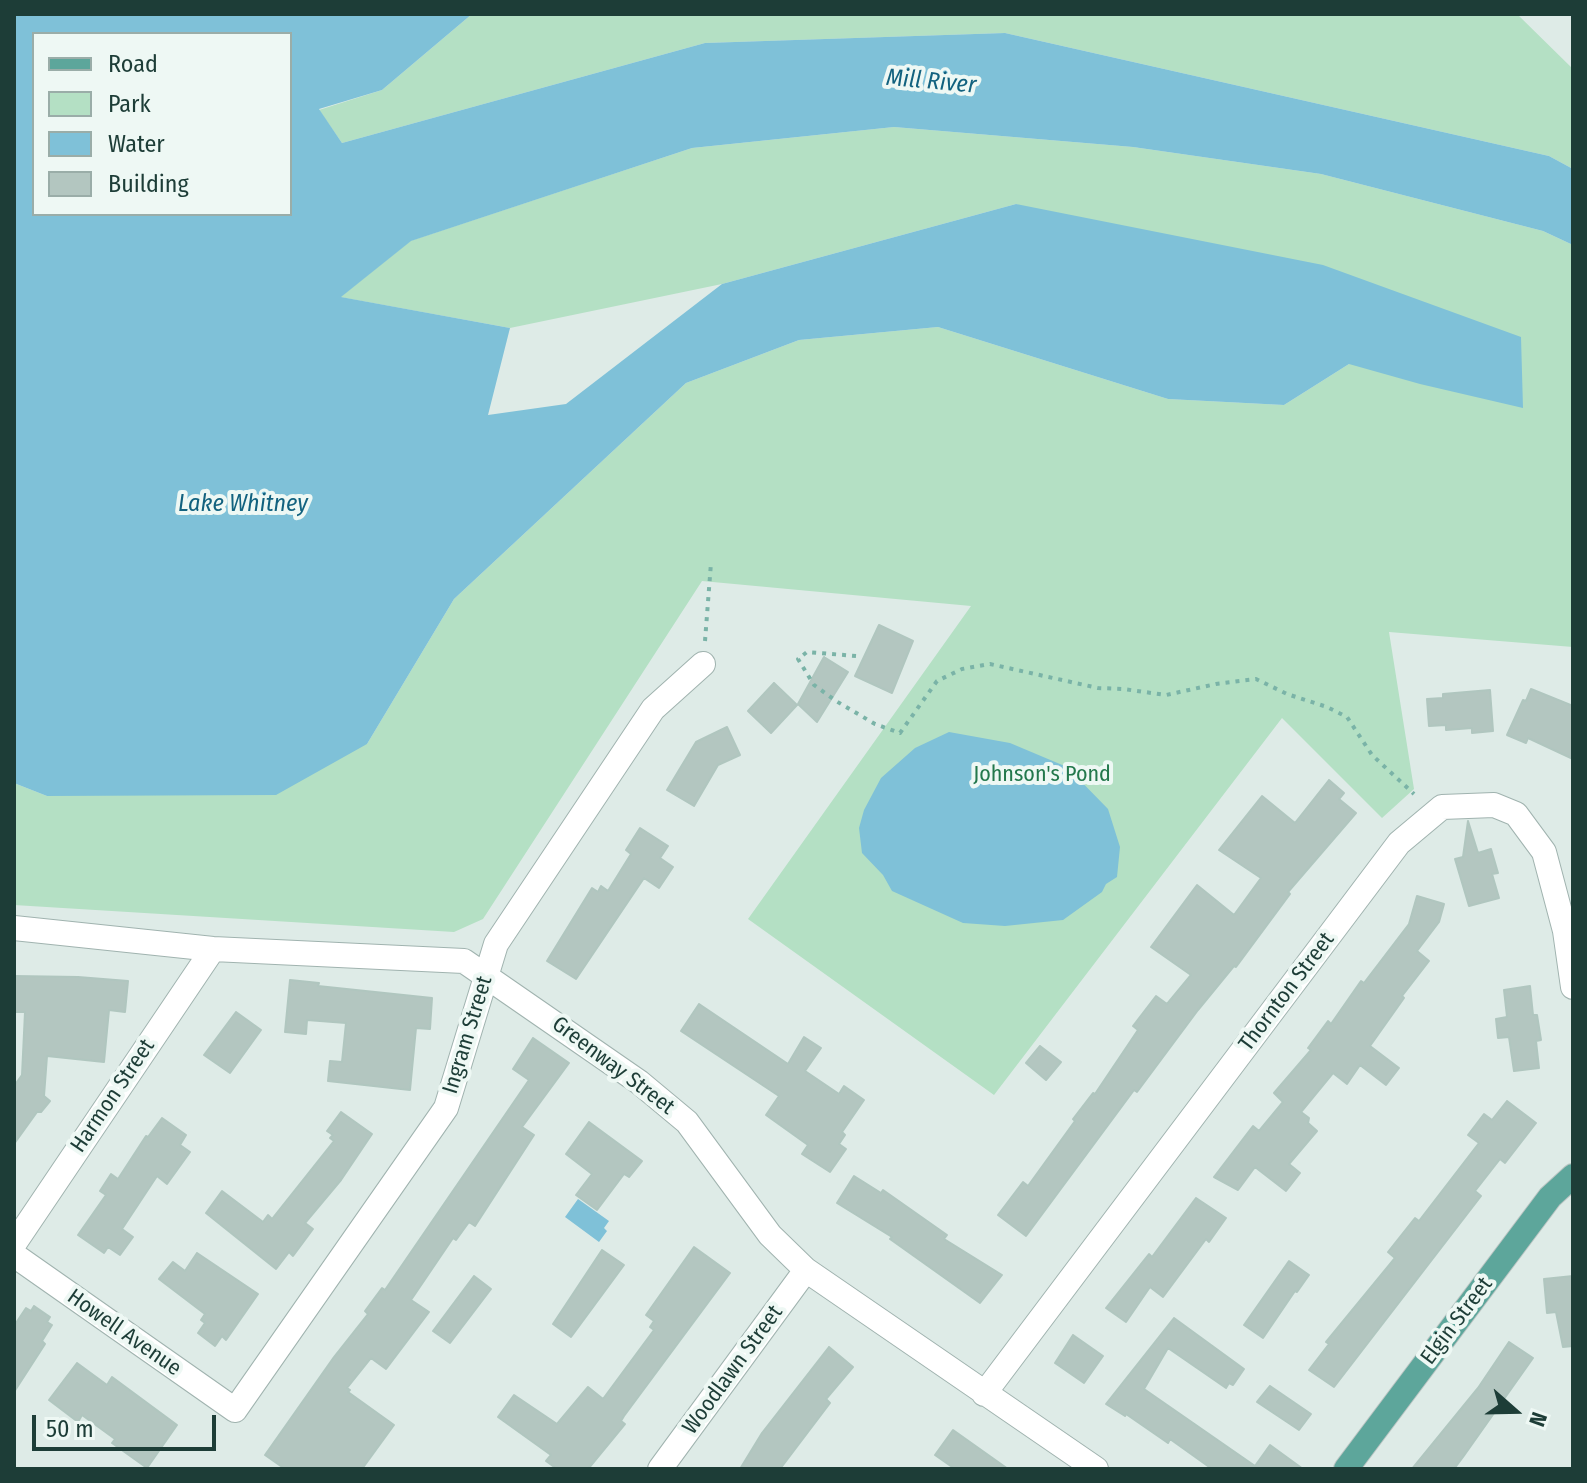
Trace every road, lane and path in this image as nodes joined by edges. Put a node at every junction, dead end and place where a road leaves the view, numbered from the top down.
1 (711, 563) dead end
2 (856, 656) dead end
3 (703, 664) joint
4 (1414, 794) dead end
5 (14, 928) edge
6 (213, 949) junction
7 (487, 974) junction
8 (1573, 987) edge
9 (1573, 1176) edge
10 (14, 1244) edge
11 (14, 1255) edge
12 (806, 1270) junction
13 (984, 1394) junction
14 (235, 1410) joint
15 (660, 1469) edge
16 (1096, 1469) edge
17 (1346, 1469) edge

1 - 3 path
2 - 4 path
3 - 7 street, Ingram Street
5 - 6 street, Greenway Street
6 - 7 street, Greenway Street
6 - 10 street, Harmon Street
7 - 12 street, Greenway Street
7 - 14 street, Ingram Street
8 - 13 street, Thornton Street
9 - 17 main road, Elgin Street
11 - 14 street, Howell Avenue
12 - 13 street, Greenway Street
12 - 15 street, Woodlawn Street
13 - 16 street, Greenway Street

